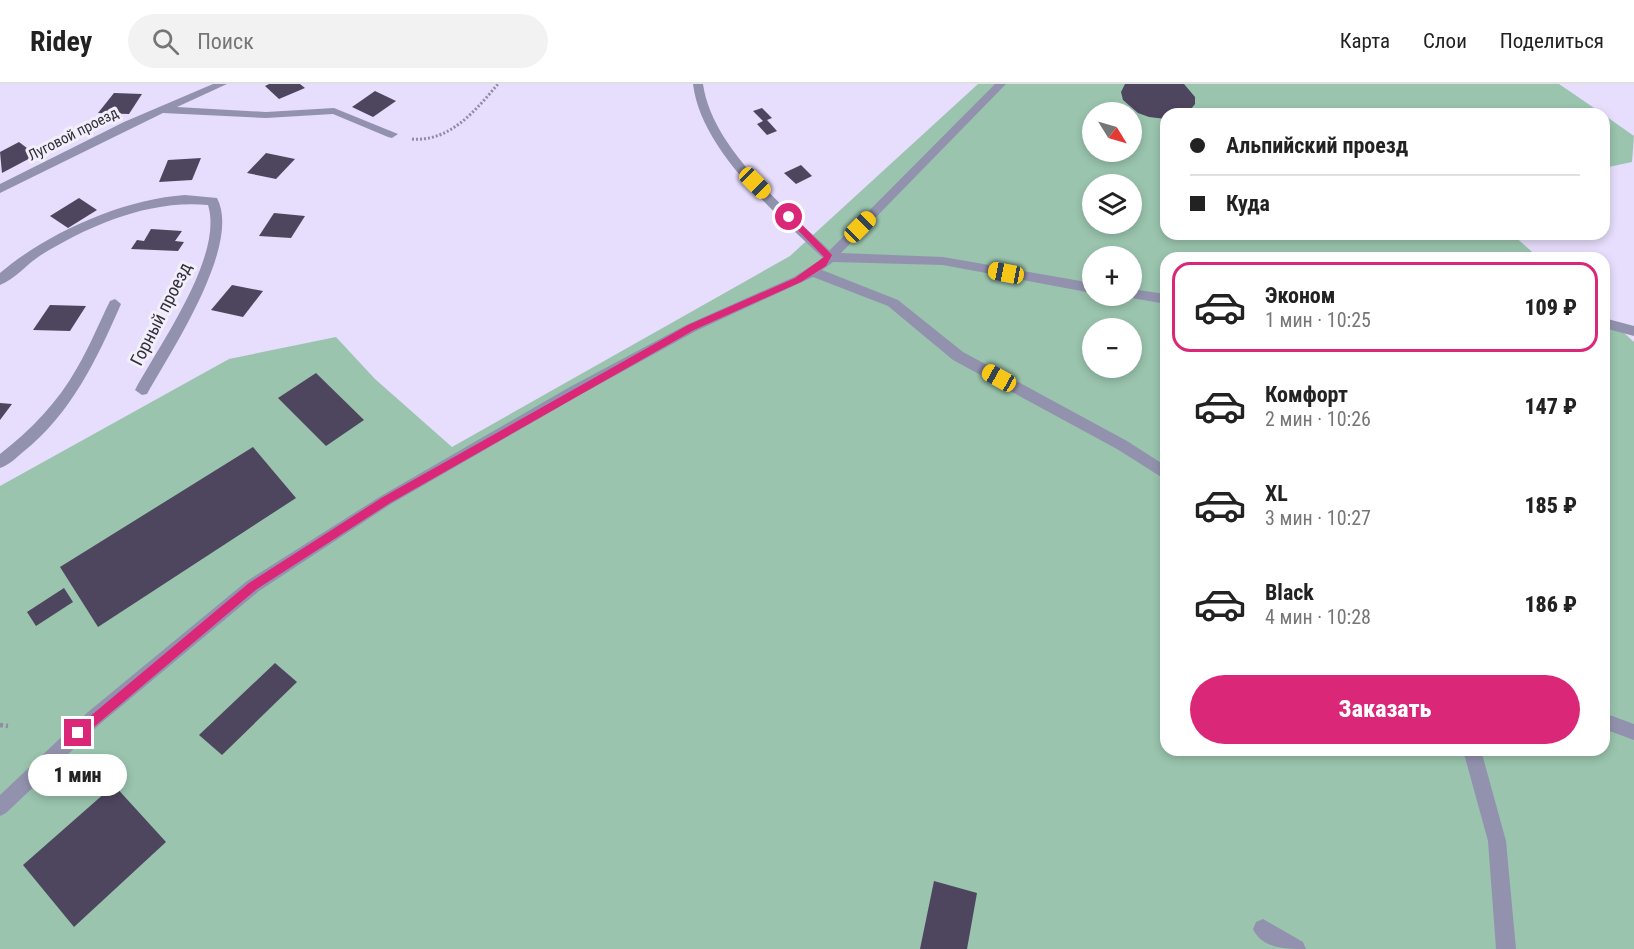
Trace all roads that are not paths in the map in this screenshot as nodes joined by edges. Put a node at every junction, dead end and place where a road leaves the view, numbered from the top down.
1 (222, 84) edge
2 (698, 84) edge
3 (1001, 84) edge
4 (162, 110) junction
5 (392, 134) road end
6 (0, 189) edge
7 (829, 257) junction
8 (811, 271) junction
9 (0, 280) edge
10 (1082, 286) edge
11 (1142, 296) edge
12 (1160, 298) edge
13 (115, 304) dead end
14 (1610, 325) edge
15 (1634, 331) edge
16 (142, 390) dead end
17 (0, 462) edge
18 (1160, 470) edge
19 (1610, 723) edge
20 (1634, 732) edge
21 (1474, 756) edge
22 (0, 807) edge
23 (1263, 929) dead end
24 (1296, 949) edge
25 (1506, 949) edge

1 - 4 street, Луговой проезд
2 - 7 street
3 - 7 street
4 - 5 street, Луговой проезд
4 - 6 street, Луговой проезд
7 - 8 street
7 - 10 street
8 - 18 street
8 - 22 street
9 - 16 street, Горный проезд
11 - 12 street
13 - 17 street
14 - 15 street
19 - 20 street
21 - 25 street
23 - 24 street

